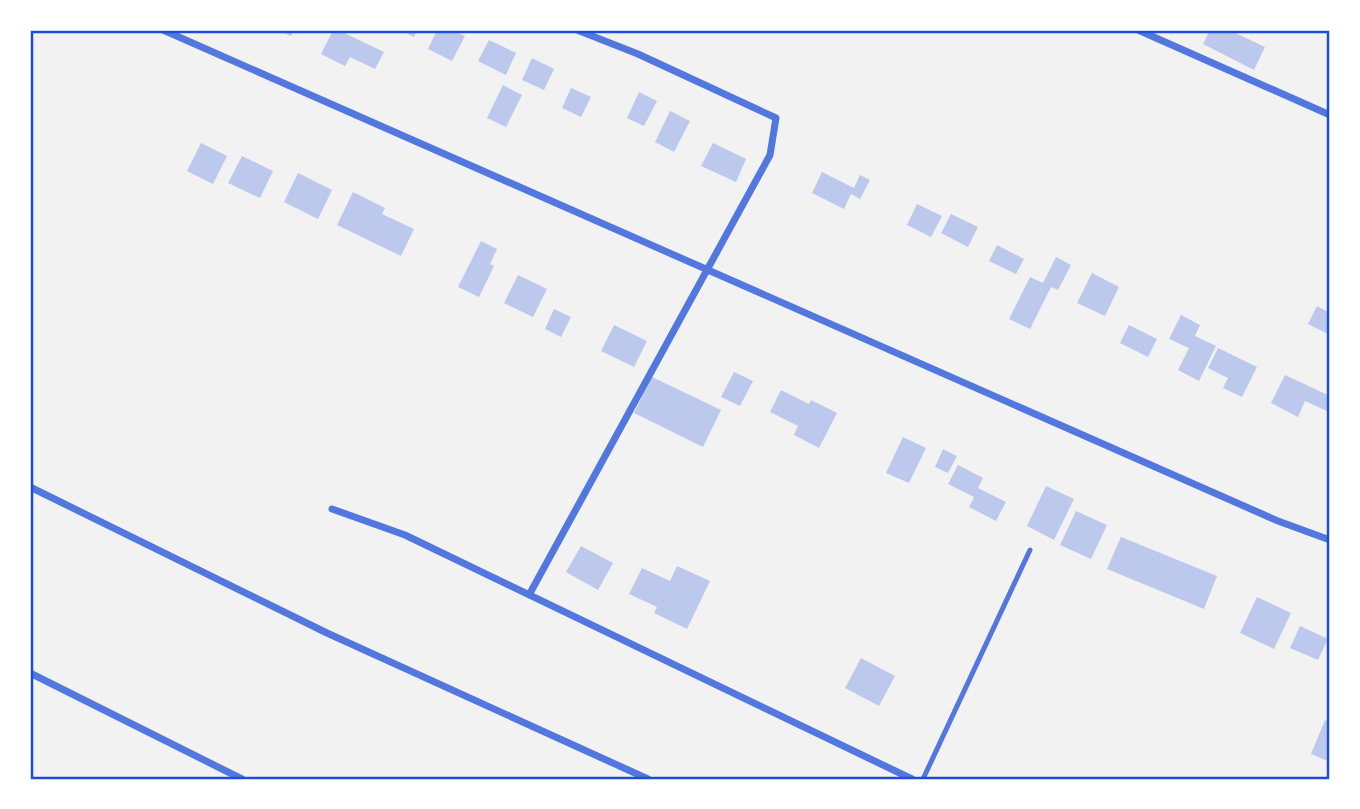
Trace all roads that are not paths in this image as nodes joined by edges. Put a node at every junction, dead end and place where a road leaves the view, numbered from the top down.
1 (163, 30) edge
2 (577, 30) edge
3 (1138, 30) edge
4 (1330, 115) edge
5 (709, 270) junction
6 (30, 487) edge
7 (332, 509) dead end
8 (1330, 540) edge
9 (1030, 550) dead end
10 (529, 595) junction
11 (30, 673) edge
12 (242, 779) edge
13 (648, 779) edge
14 (912, 779) edge
15 (923, 779) edge

1 - 5 street
2 - 5 street
3 - 4 street
5 - 8 street
5 - 10 street
6 - 13 street
7 - 10 street
9 - 15 lane
10 - 14 street
11 - 12 street

